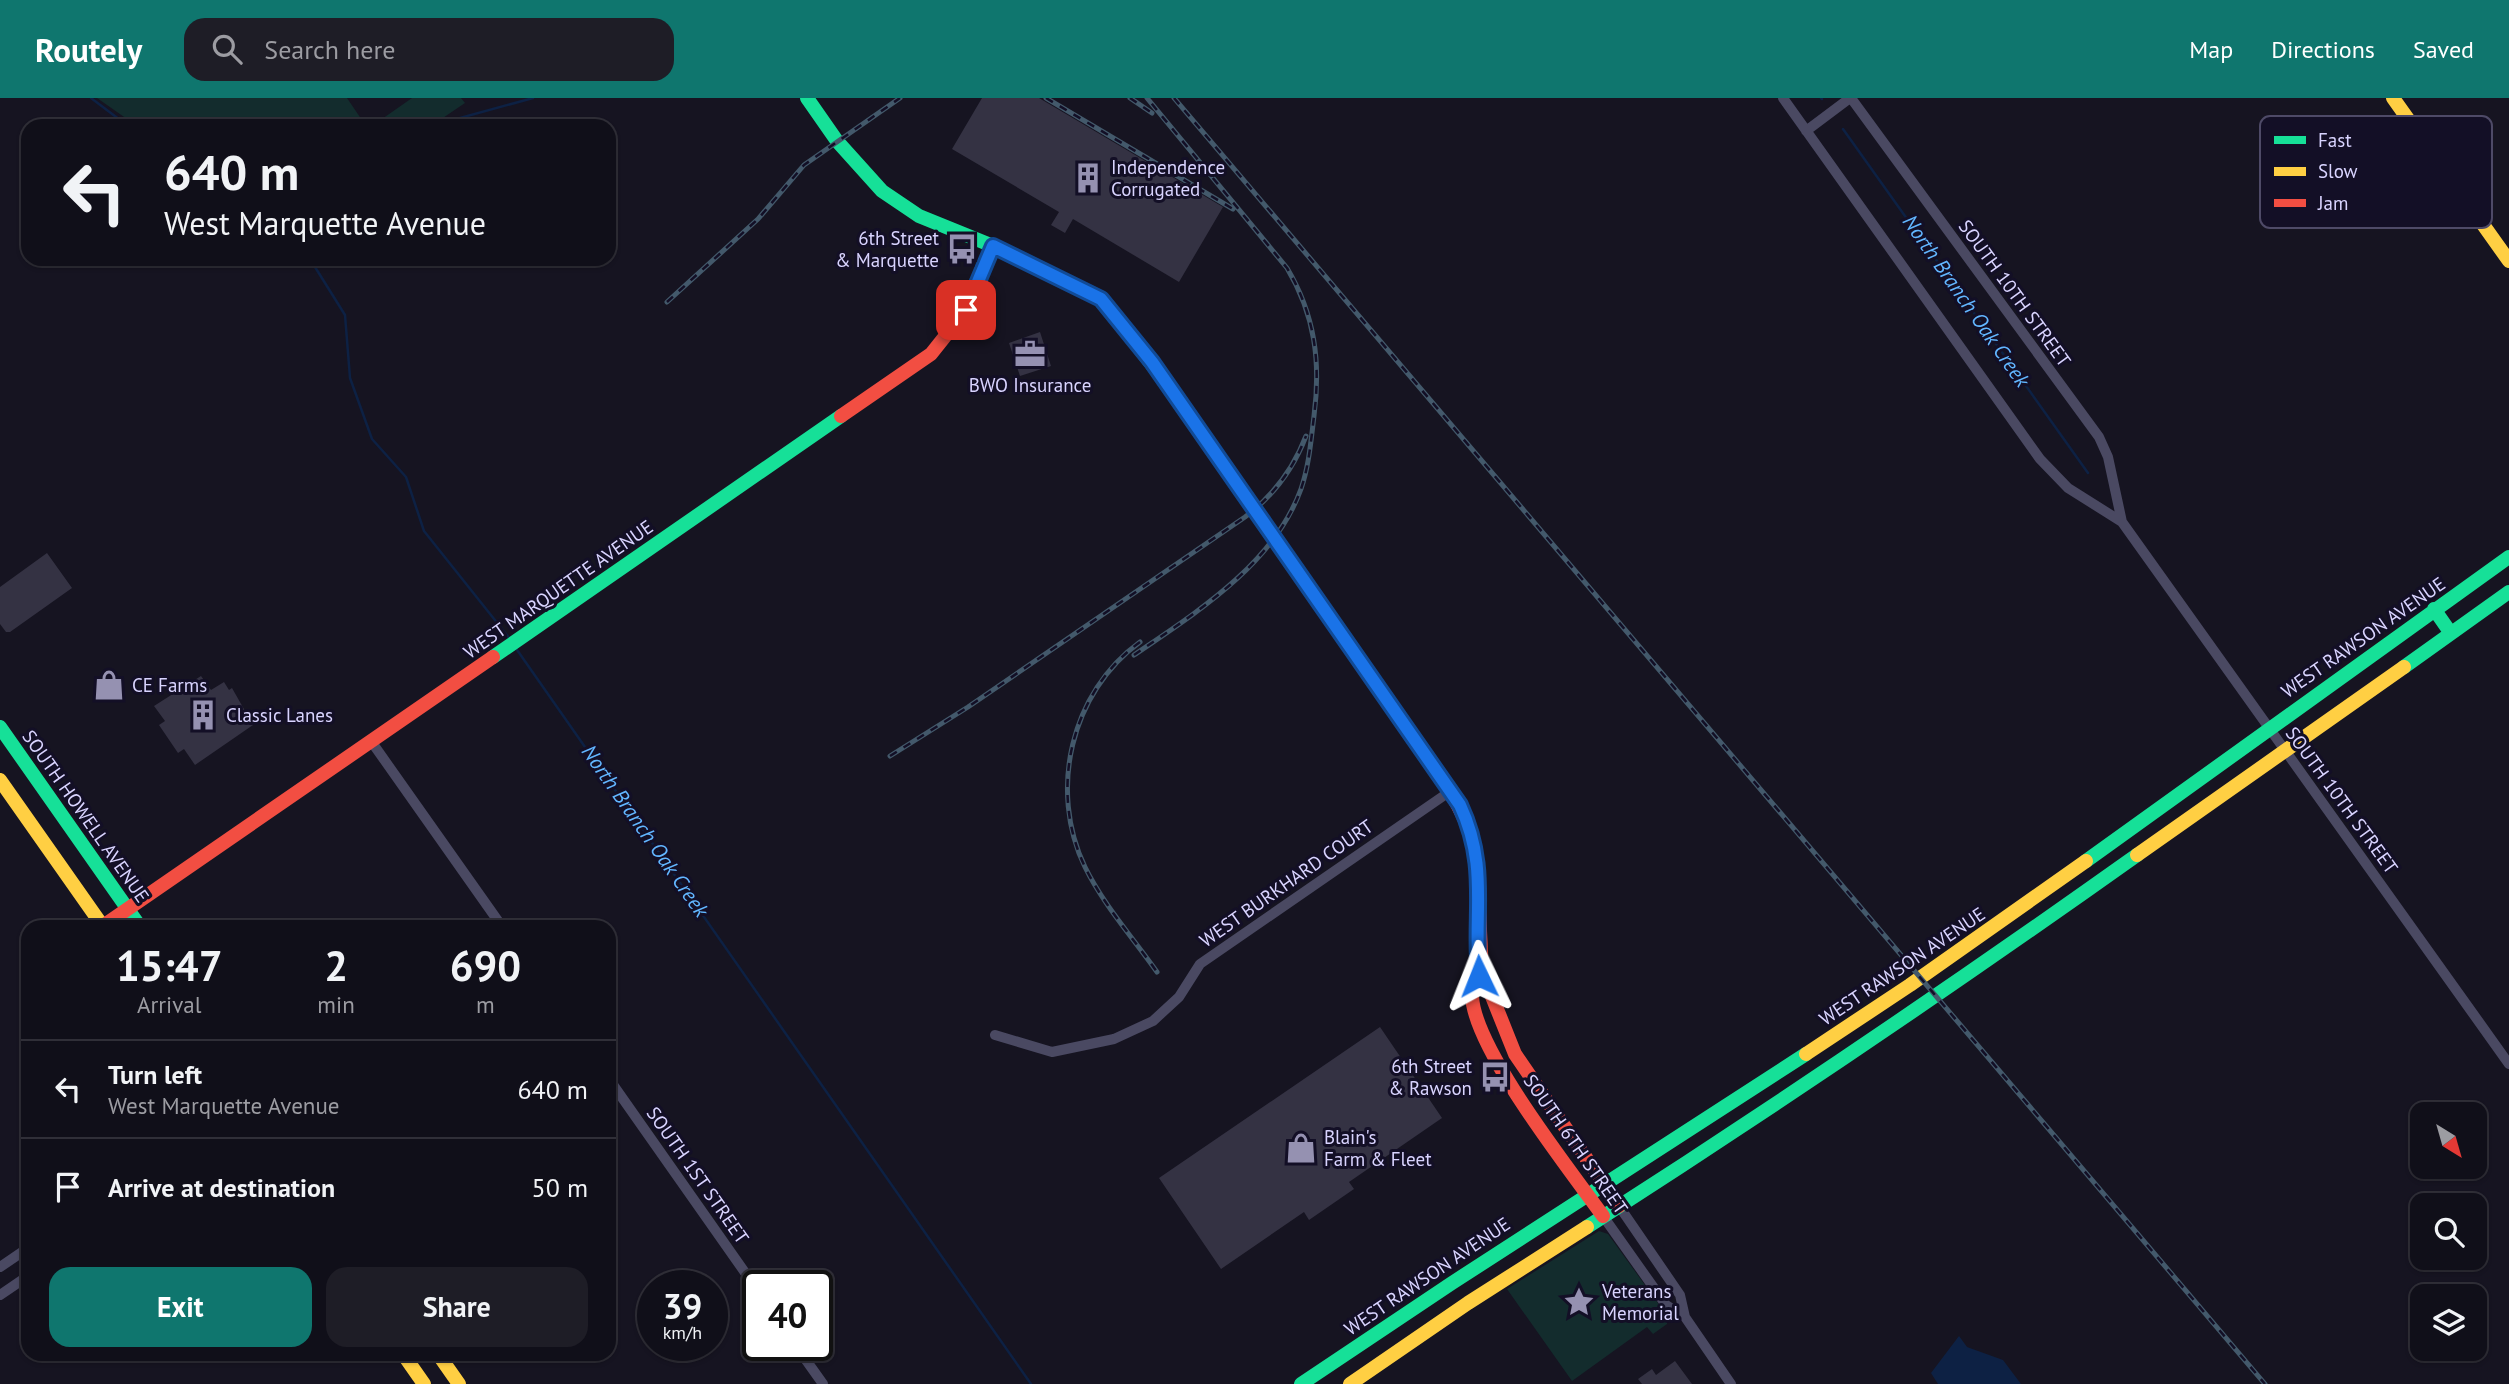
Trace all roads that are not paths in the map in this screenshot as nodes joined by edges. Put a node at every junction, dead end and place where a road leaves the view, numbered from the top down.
1 (807, 98) edge
2 (1783, 98) edge
3 (1851, 98) edge
4 (2393, 98) edge
5 (2406, 116) edge
6 (1806, 131) junction
7 (2486, 228) edge
8 (993, 246) junction
9 (2509, 261) edge
10 (2122, 522) junction
11 (2509, 557) edge
12 (2509, 592) edge
13 (2434, 609) junction
14 (2450, 632) junction
15 (0, 727) edge
16 (2268, 727) junction
17 (371, 741) junction
18 (2285, 749) junction
19 (0, 780) edge
20 (1452, 790) junction
21 (128, 909) junction
22 (99, 920) edge
23 (113, 920) edge
24 (136, 920) edge
25 (497, 920) edge
26 (1479, 976) junction
27 (995, 1035) dead end
28 (2509, 1064) edge
29 (616, 1089) edge
30 (1603, 1183) junction
31 (1587, 1193) junction
32 (1619, 1206) junction
33 (1603, 1216) junction
34 (21, 1253) edge
35 (0, 1267) edge
36 (743, 1270) edge
37 (21, 1281) edge
38 (0, 1295) edge
39 (1685, 1317) junction
40 (408, 1361) edge
41 (443, 1361) edge
42 (807, 1361) edge
43 (424, 1384) edge
44 (459, 1384) edge
45 (823, 1384) edge
46 (1301, 1384) edge
47 (1350, 1384) edge
48 (1731, 1384) edge

1 - 8 main road, SOUTH 6TH STREET
2 - 6 street, SOUTH 10TH STREET
3 - 6 street
3 - 10 street, SOUTH 10TH STREET
4 - 5 main road
6 - 10 street, SOUTH 10TH STREET
7 - 9 main road
8 - 17 main road, WEST MARQUETTE AVENUE
8 - 20 main road, SOUTH 6TH STREET
10 - 16 street, SOUTH 10TH STREET
11 - 13 main road, WEST RAWSON AVENUE
12 - 14 main road
13 - 14 main road
13 - 16 main road, WEST RAWSON AVENUE
14 - 18 main road
15 - 21 main road, SOUTH HOWELL AVENUE
16 - 18 street, SOUTH 10TH STREET
16 - 30 main road, WEST RAWSON AVENUE
17 - 21 main road, WEST MARQUETTE AVENUE
17 - 25 street
18 - 28 street, SOUTH 10TH STREET
18 - 32 main road
19 - 22 main road
20 - 26 main road, SOUTH 6TH STREET
20 - 27 street, WEST BURKHARD COURT
21 - 23 main road, WEST MARQUETTE AVENUE
21 - 24 main road, SOUTH HOWELL AVENUE
26 - 30 main road, SOUTH 6TH STREET
26 - 31 main road, SOUTH 6TH STREET
29 - 36 street, SOUTH 1ST STREET
30 - 31 main road, WEST RAWSON AVENUE
30 - 32 main road, SOUTH 6TH STREET
31 - 33 main road, SOUTH 6TH STREET
31 - 46 main road, WEST RAWSON AVENUE
32 - 33 main road
32 - 39 street, SOUTH 6TH STREET
33 - 39 street, SOUTH 6TH STREET
33 - 47 main road
34 - 35 street
37 - 38 street
39 - 48 street, SOUTH 6TH STREET
40 - 43 main road
41 - 44 main road
42 - 45 street

